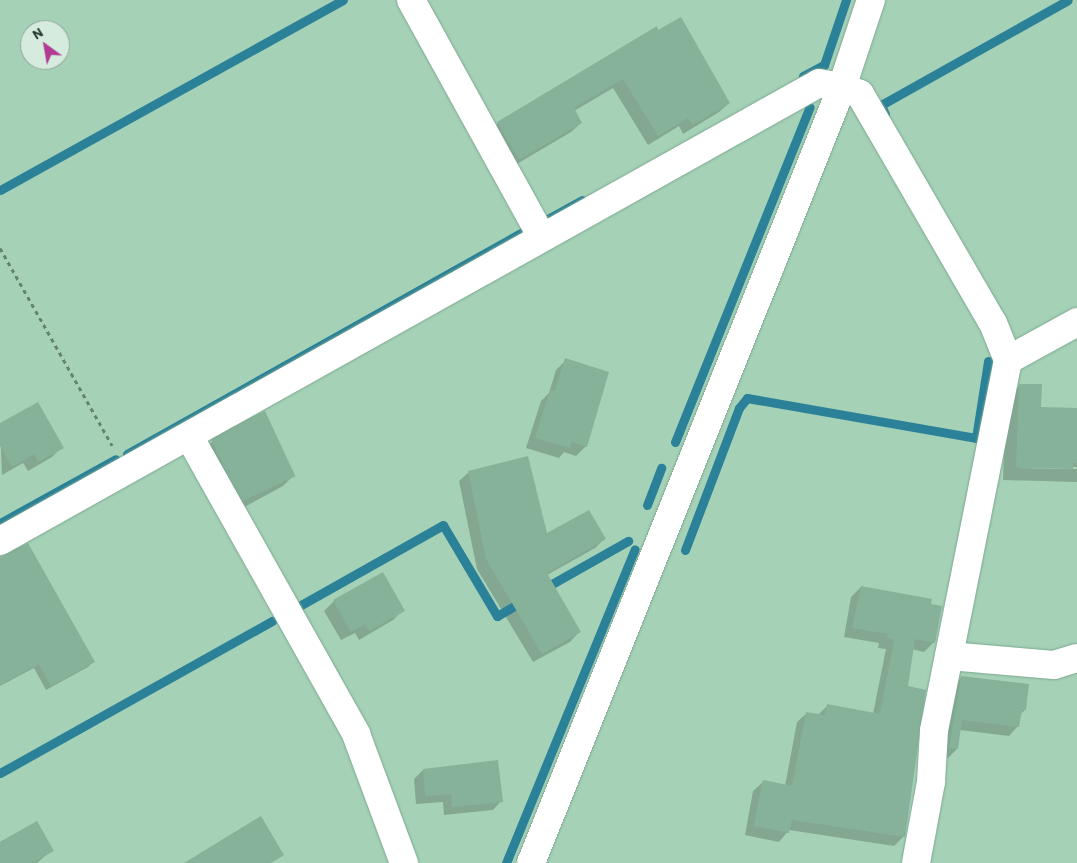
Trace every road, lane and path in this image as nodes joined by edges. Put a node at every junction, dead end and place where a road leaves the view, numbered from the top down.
1 (410, 0) edge
2 (871, 0) edge
3 (842, 86) junction
4 (542, 237) junction
5 (0, 248) edge
6 (1077, 322) edge
7 (1008, 360) junction
8 (189, 436) junction
9 (126, 470) junction
10 (0, 541) edge
11 (950, 656) junction
12 (1077, 658) edge
13 (404, 863) edge
14 (531, 863) edge
15 (916, 863) edge

1 - 4 street
2 - 3 street
3 - 4 street
3 - 7 street
3 - 14 street
4 - 8 street
5 - 9 path
6 - 7 street
7 - 11 street
8 - 9 street
8 - 13 street
9 - 10 street
11 - 12 street
11 - 15 street

